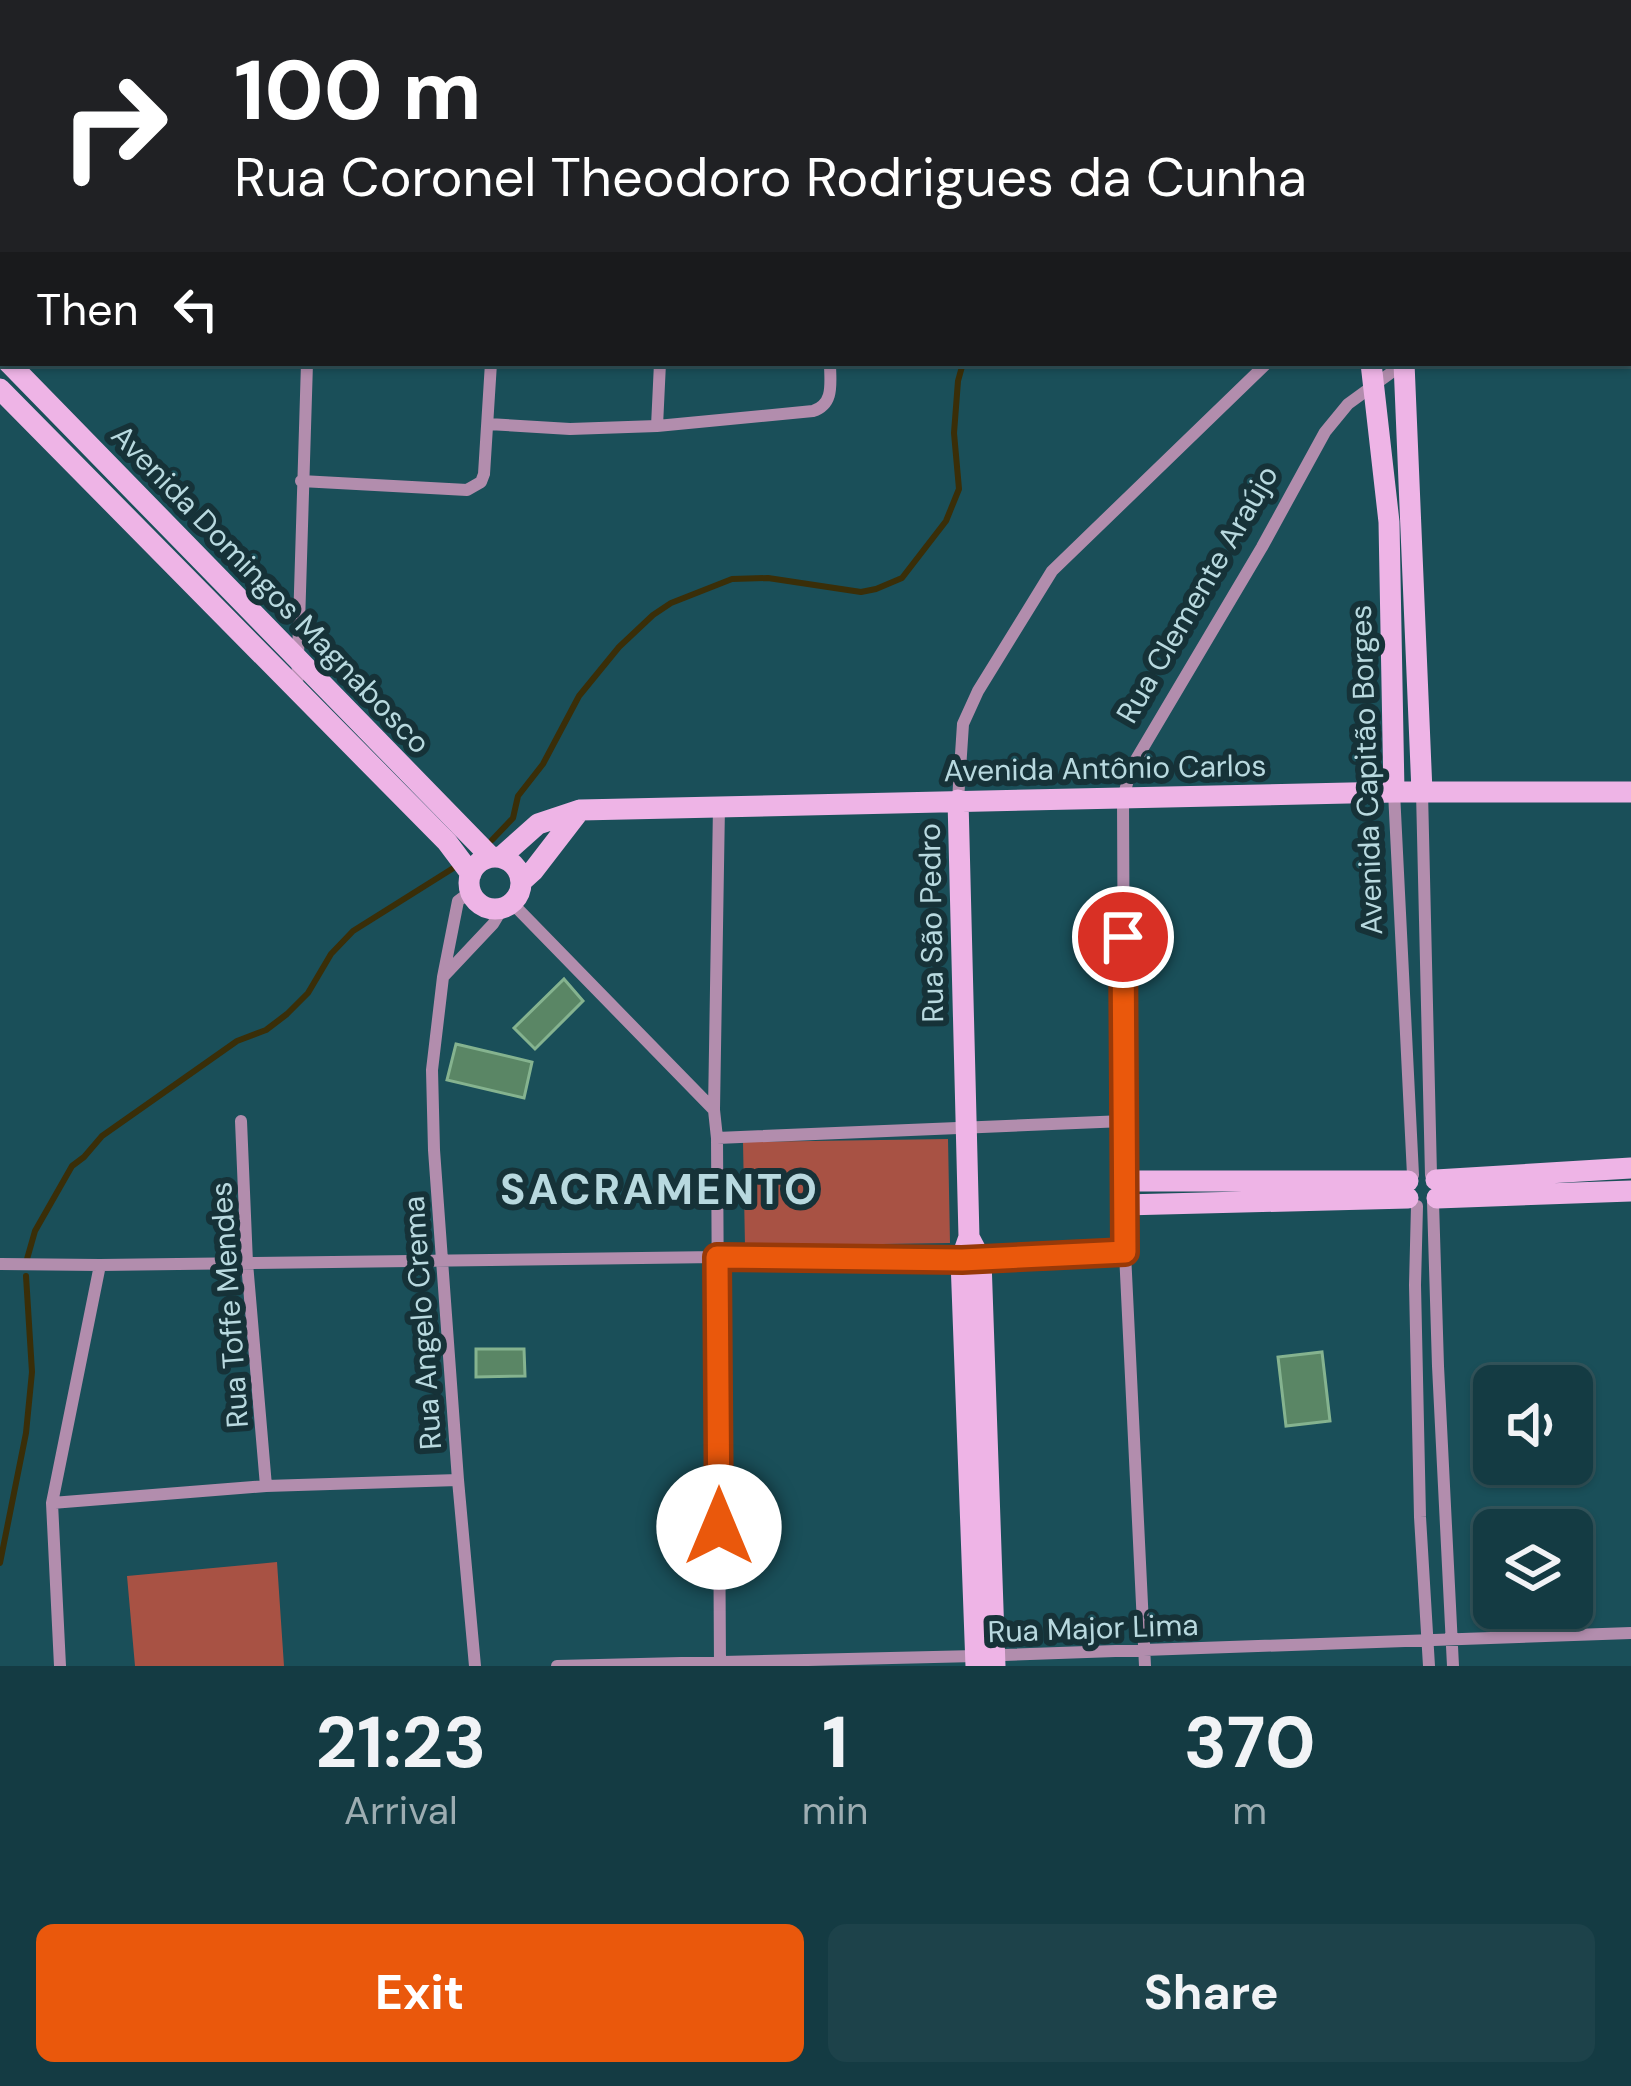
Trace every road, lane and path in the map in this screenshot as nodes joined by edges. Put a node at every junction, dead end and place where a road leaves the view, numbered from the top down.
1 (12, 366) edge
2 (307, 366) edge
3 (491, 366) edge
4 (660, 366) edge
5 (830, 366) edge
6 (1264, 366) edge
7 (1404, 366) edge
8 (1373, 374) edge
9 (0, 389) edge
10 (488, 424) junction
11 (657, 426) junction
12 (301, 482) junction
13 (298, 659) junction
14 (297, 689) junction
15 (1394, 792) junction
16 (1422, 792) junction
17 (1631, 793) edge
18 (1123, 799) junction
19 (958, 800) junction
20 (719, 806) junction
21 (580, 810) junction
22 (496, 857) junction
23 (522, 881) junction
24 (470, 883) junction
25 (507, 906) junction
26 (443, 977) junction
27 (715, 1110) junction
28 (241, 1120) dead end
29 (1124, 1121) junction
30 (965, 1127) junction
31 (717, 1138) junction
32 (1631, 1168) edge
33 (1123, 1181) junction
34 (1423, 1189) junction
35 (1631, 1191) edge
36 (1124, 1205) junction
37 (1125, 1252) junction
38 (717, 1257) junction
39 (441, 1259) junction
40 (971, 1260) junction
41 (0, 1264) edge
42 (247, 1264) junction
43 (100, 1265) junction
44 (458, 1480) junction
45 (266, 1486) junction
46 (52, 1503) junction
47 (1631, 1633) edge
48 (1428, 1641) junction
49 (1453, 1641) junction
50 (1145, 1650) junction
51 (986, 1661) edge
52 (720, 1664) edge
53 (60, 1666) edge
54 (475, 1666) edge
55 (557, 1666) edge
56 (1145, 1666) edge
57 (1429, 1666) edge
58 (1453, 1666) edge

1 - 13 main road, Avenida Domingos Magnabosco
2 - 12 street
3 - 10 street
4 - 11 street
5 - 11 street
6 - 19 street, Rua São Pedro
7 - 16 main road
8 - 15 main road, Avenida Capitão Borges
8 - 18 street, Rua Clemente Araújo
9 - 14 main road
10 - 11 street
10 - 12 street
12 - 13 street
13 - 14 street
13 - 22 main road, Avenida Domingos Magnabosco
14 - 24 main road
15 - 16 main road, Avenida Antônio Carlos
15 - 18 main road, Avenida Antônio Carlos
15 - 34 street, Avenida Capitão Borges
16 - 17 main road, Avenida Antônio Carlos
16 - 34 street
18 - 19 main road, Avenida Antônio Carlos
18 - 29 street, Rua Clemente Araújo
19 - 20 main road, Avenida Antônio Carlos
19 - 30 main road, Rua São Pedro
20 - 21 main road, Avenida Antônio Carlos
20 - 27 street
21 - 22 main road, Avenida Antônio Carlos
21 - 23 main road
22 - 23 main road
22 - 24 main road
23 - 25 main road
24 - 25 main road
24 - 26 street, Rua Angelo Crema
25 - 26 street
25 - 27 street
26 - 39 street, Rua Angelo Crema
27 - 31 street
28 - 42 street, Rua Toffe Mendes
29 - 30 street
29 - 33 street, Rua Clemente Araújo
30 - 31 street
30 - 40 main road, Rua São Pedro
31 - 38 street
32 - 34 main road
33 - 34 main road
33 - 36 street, Rua Clemente Araújo
34 - 35 main road
34 - 36 main road
34 - 48 street, Avenida Capitão Borges
34 - 49 street, Avenida Capitão Borges
36 - 37 street, Rua Clemente Araújo
37 - 40 street
37 - 50 street, Rua Clemente Araújo
38 - 39 street
38 - 40 street
38 - 52 street
39 - 42 street
39 - 44 street, Rua Angelo Crema
40 - 51 main road
41 - 43 street
42 - 43 street
42 - 45 street, Rua Toffe Mendes
43 - 46 street
44 - 45 street
44 - 54 street, Rua Angelo Crema
45 - 46 street
46 - 53 street
47 - 49 street, Rua Major Lima
48 - 49 street, Rua Major Lima
48 - 50 street, Rua Major Lima
48 - 57 street, Avenida Capitão Borges
49 - 58 street, Avenida Capitão Borges
50 - 51 street, Rua Major Lima
50 - 56 street, Rua Clemente Araújo
51 - 52 street, Rua Major Lima
52 - 55 street, Rua Major Lima

